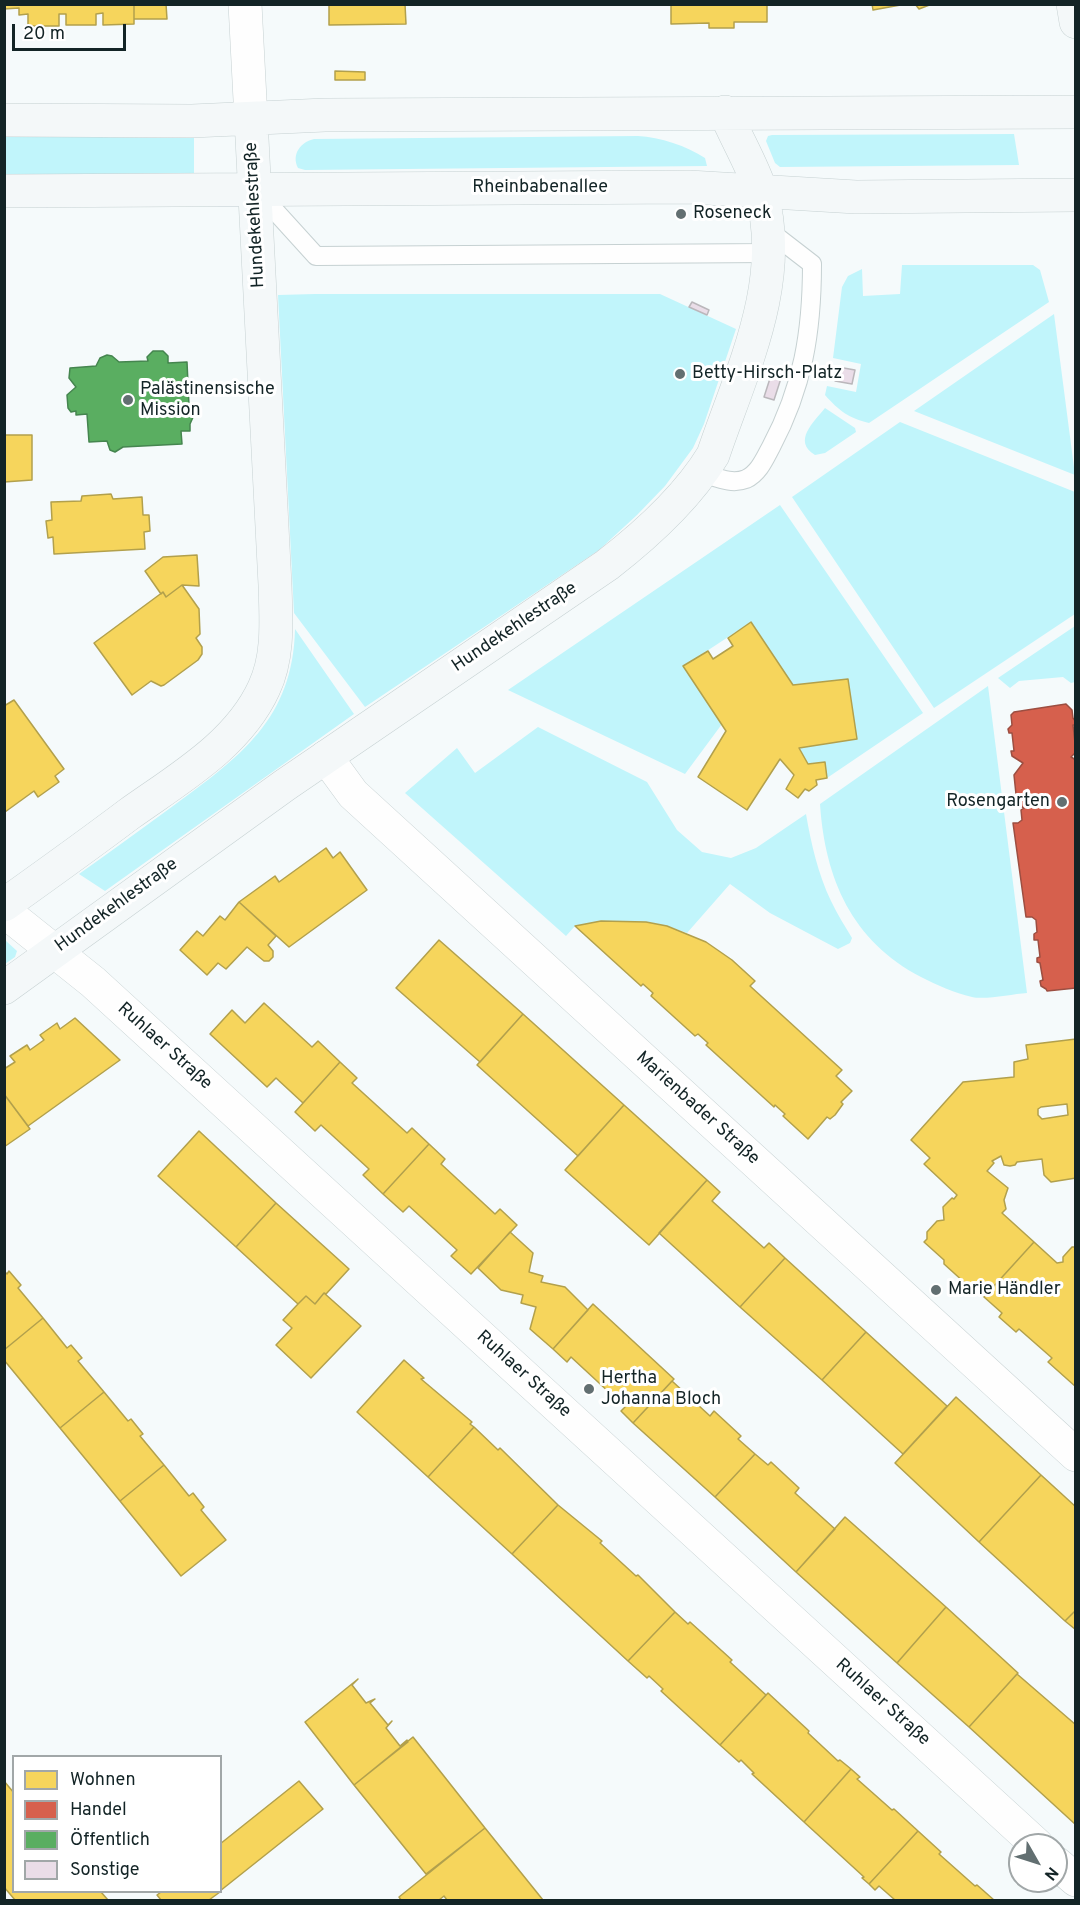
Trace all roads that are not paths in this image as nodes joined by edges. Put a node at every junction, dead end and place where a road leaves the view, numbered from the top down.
1 (245, 4) edge
2 (1073, 4) edge
3 (1076, 22) edge
4 (724, 112) junction
5 (1076, 112) edge
6 (251, 118) junction
7 (4, 120) edge
8 (256, 190) junction
9 (4, 191) edge
10 (761, 191) junction
11 (1076, 195) edge
12 (769, 241) junction
13 (701, 472) junction
14 (326, 757) junction
15 (4, 905) edge
16 (4, 911) edge
17 (56, 950) junction
18 (4, 988) edge
19 (1076, 1455) edge
20 (1024, 1833) edge

1 - 6 street
2 - 3 main road
4 - 5 main road
4 - 6 main road
4 - 10 main road, Hundekehlestraße
6 - 7 main road
6 - 8 main road, Hundekehlestraße
8 - 9 main road, Rheinbabenallee
8 - 10 main road, Rheinbabenallee
8 - 12 lane
8 - 15 main road, Hundekehlestraße
10 - 11 main road, Rheinbabenallee
10 - 12 main road, Hundekehlestraße
12 - 13 main road, Hundekehlestraße
12 - 13 lane
13 - 14 main road, Hundekehlestraße
14 - 17 main road, Hundekehlestraße
14 - 19 street, Marienbader Straße
16 - 17 street, Ruhlaer Straße
17 - 18 main road, Hundekehlestraße
17 - 20 street, Ruhlaer Straße

